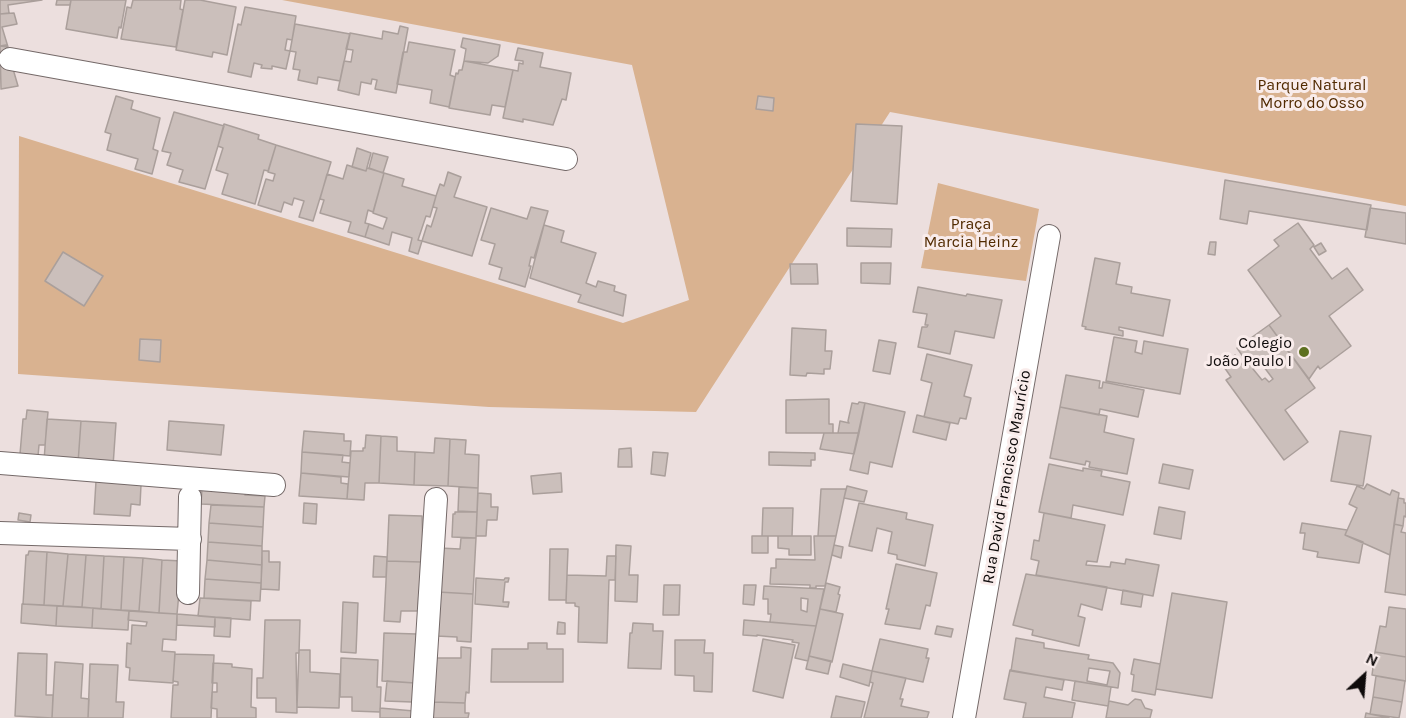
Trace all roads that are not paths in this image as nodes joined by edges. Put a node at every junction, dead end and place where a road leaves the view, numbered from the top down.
1 (10, 59) dead end
2 (566, 159) dead end
3 (1049, 236) dead end
4 (0, 464) edge
5 (274, 485) dead end
6 (190, 497) dead end
7 (436, 499) dead end
8 (0, 534) edge
9 (190, 539) junction
10 (188, 593) dead end
11 (422, 718) edge
12 (964, 718) edge

1 - 2 street
3 - 12 street, Rua David Francisco Maurício
4 - 5 street
6 - 9 street
7 - 11 street
8 - 9 street
9 - 10 street

